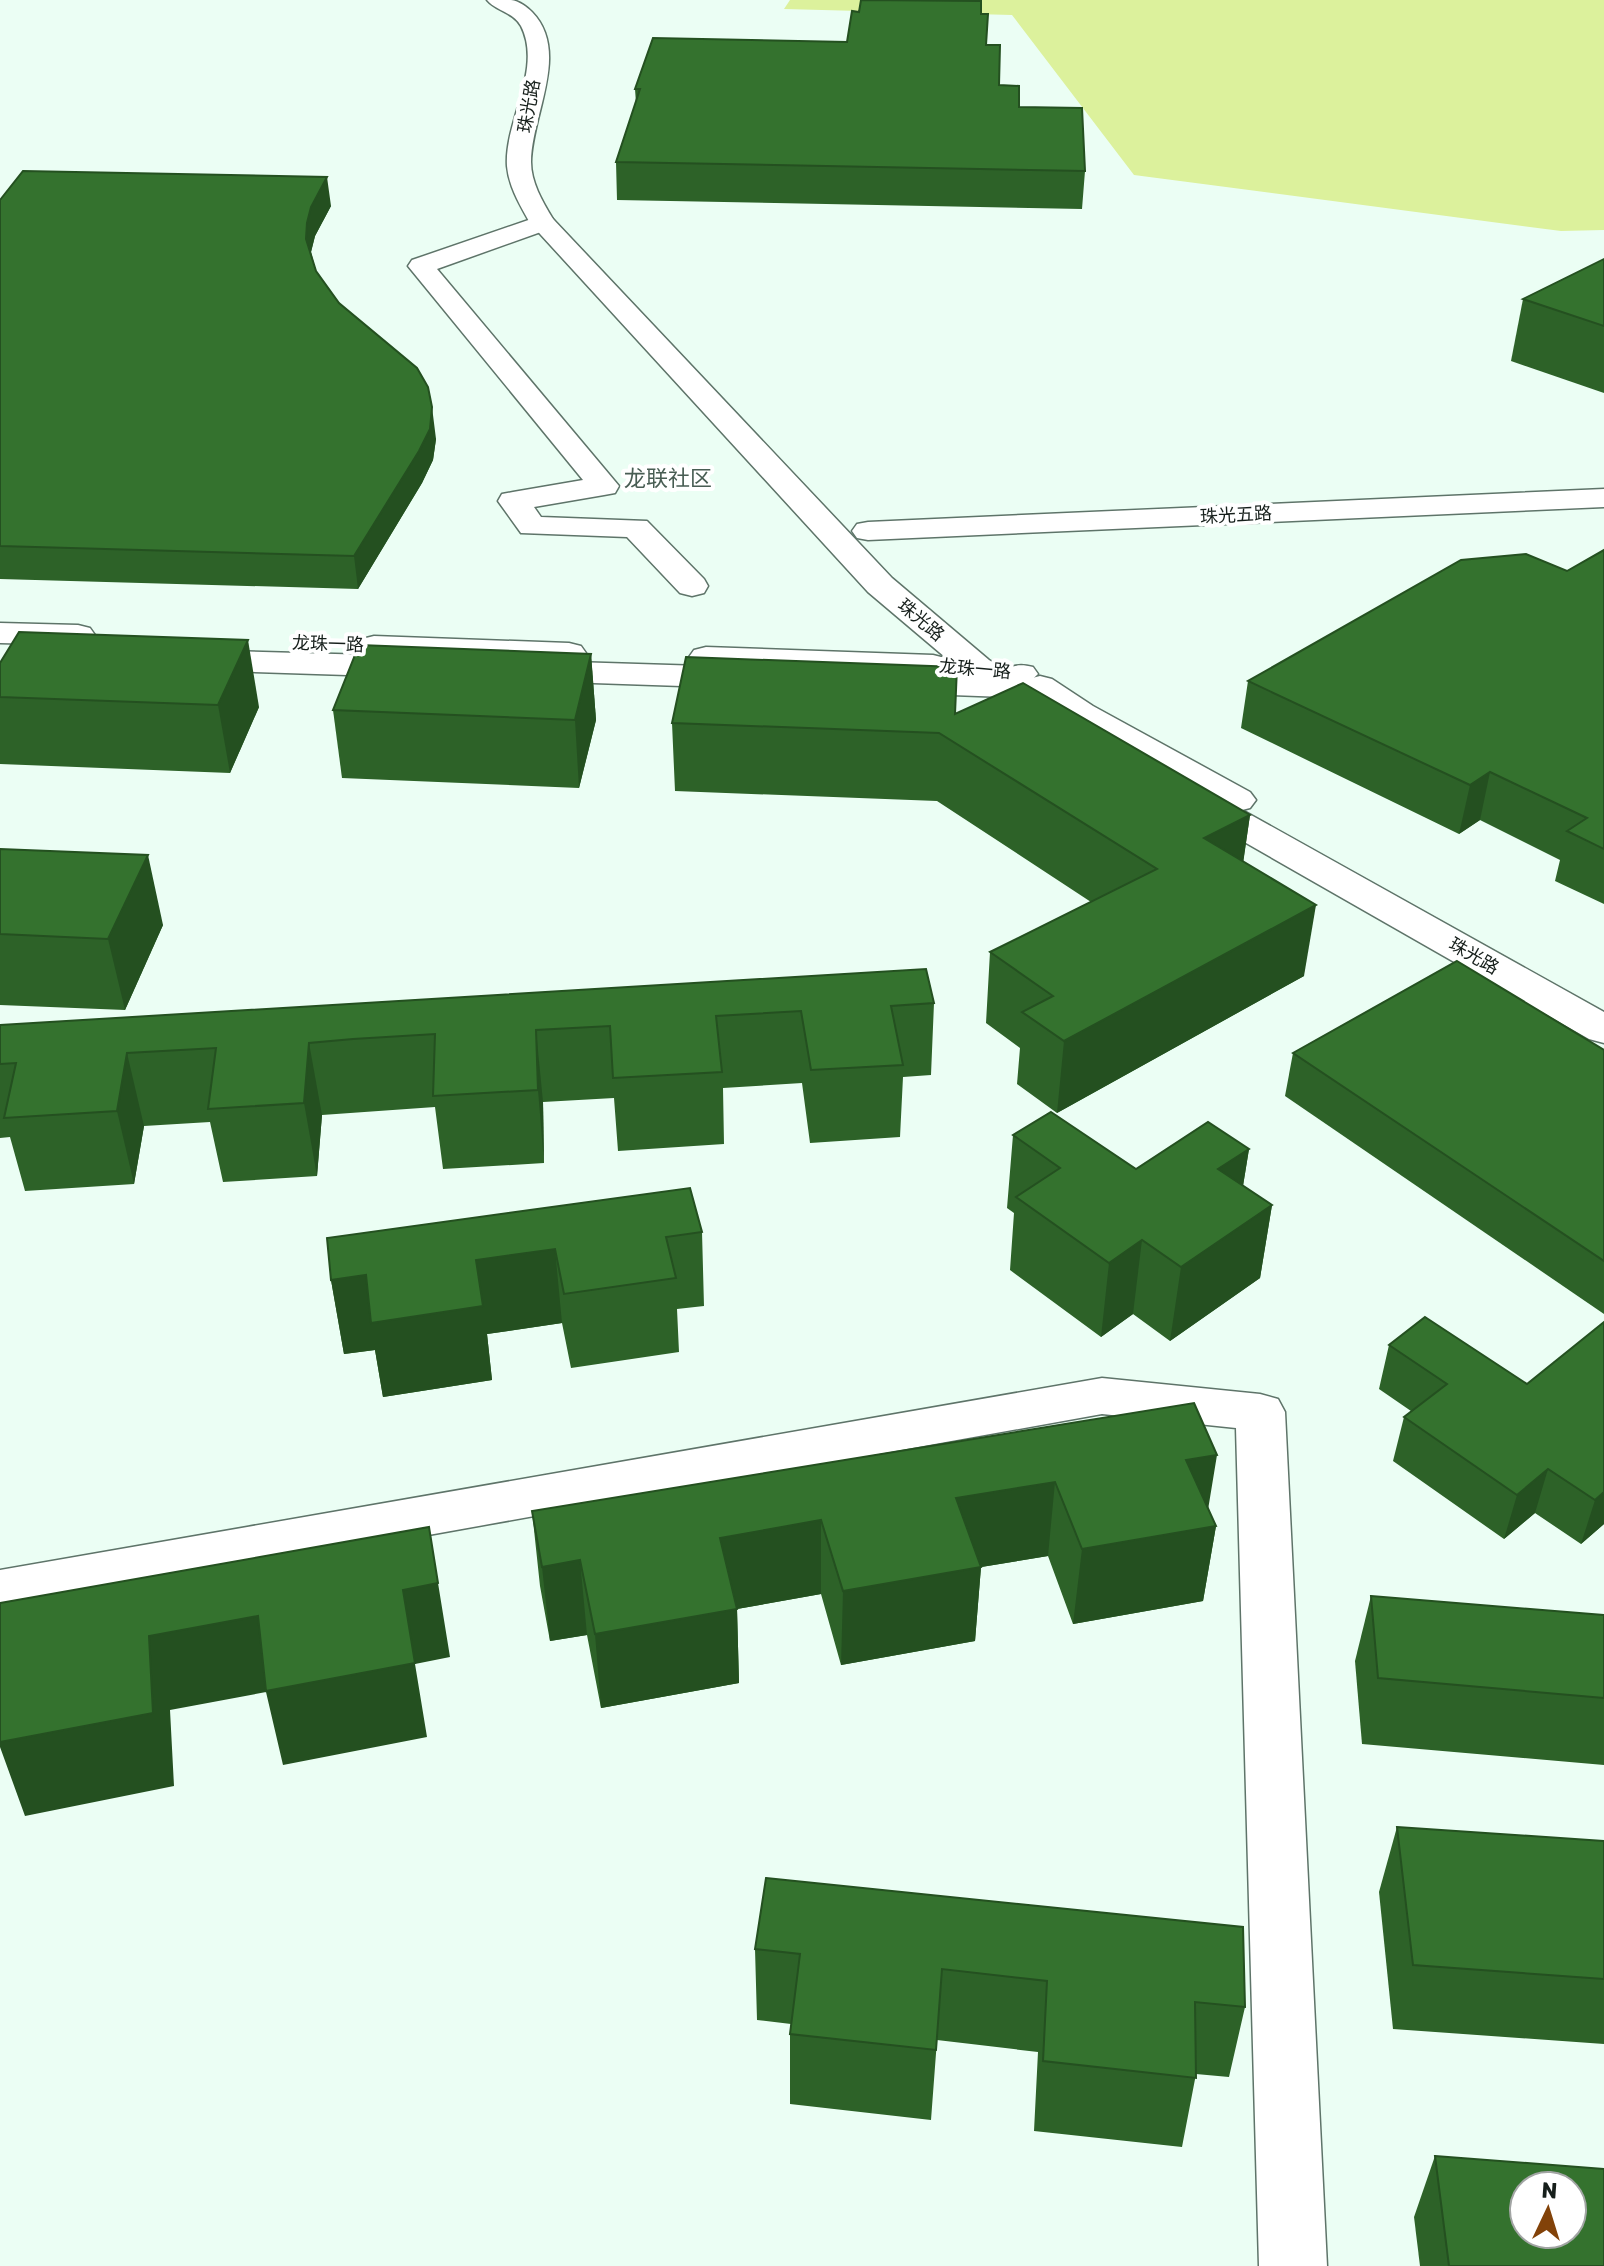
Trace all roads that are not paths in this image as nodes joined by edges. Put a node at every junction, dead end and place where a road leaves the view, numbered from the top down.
1 (497, 0) edge
2 (528, 0) edge
3 (554, 117) dead end
4 (547, 172) dead end
5 (543, 223) junction
6 (1604, 498) edge
7 (917, 582) dead end
8 (692, 586) dead end
9 (0, 633) edge
10 (166, 649) edge
11 (0, 653) edge
12 (1001, 676) junction
13 (1604, 1005) edge
14 (1604, 1030) edge
15 (0, 1591) edge
16 (1293, 2266) edge

1 - 5 main road, 珠光路
2 - 3 main road, 珠光路
4 - 6 main road, 珠光五路
5 - 8 main road
5 - 12 main road, 珠光路
7 - 12 main road, 珠光路
9 - 11 main road
10 - 12 main road, 龙珠一路
12 - 13 main road, 珠光路
12 - 14 main road, 珠光路
15 - 16 main road

